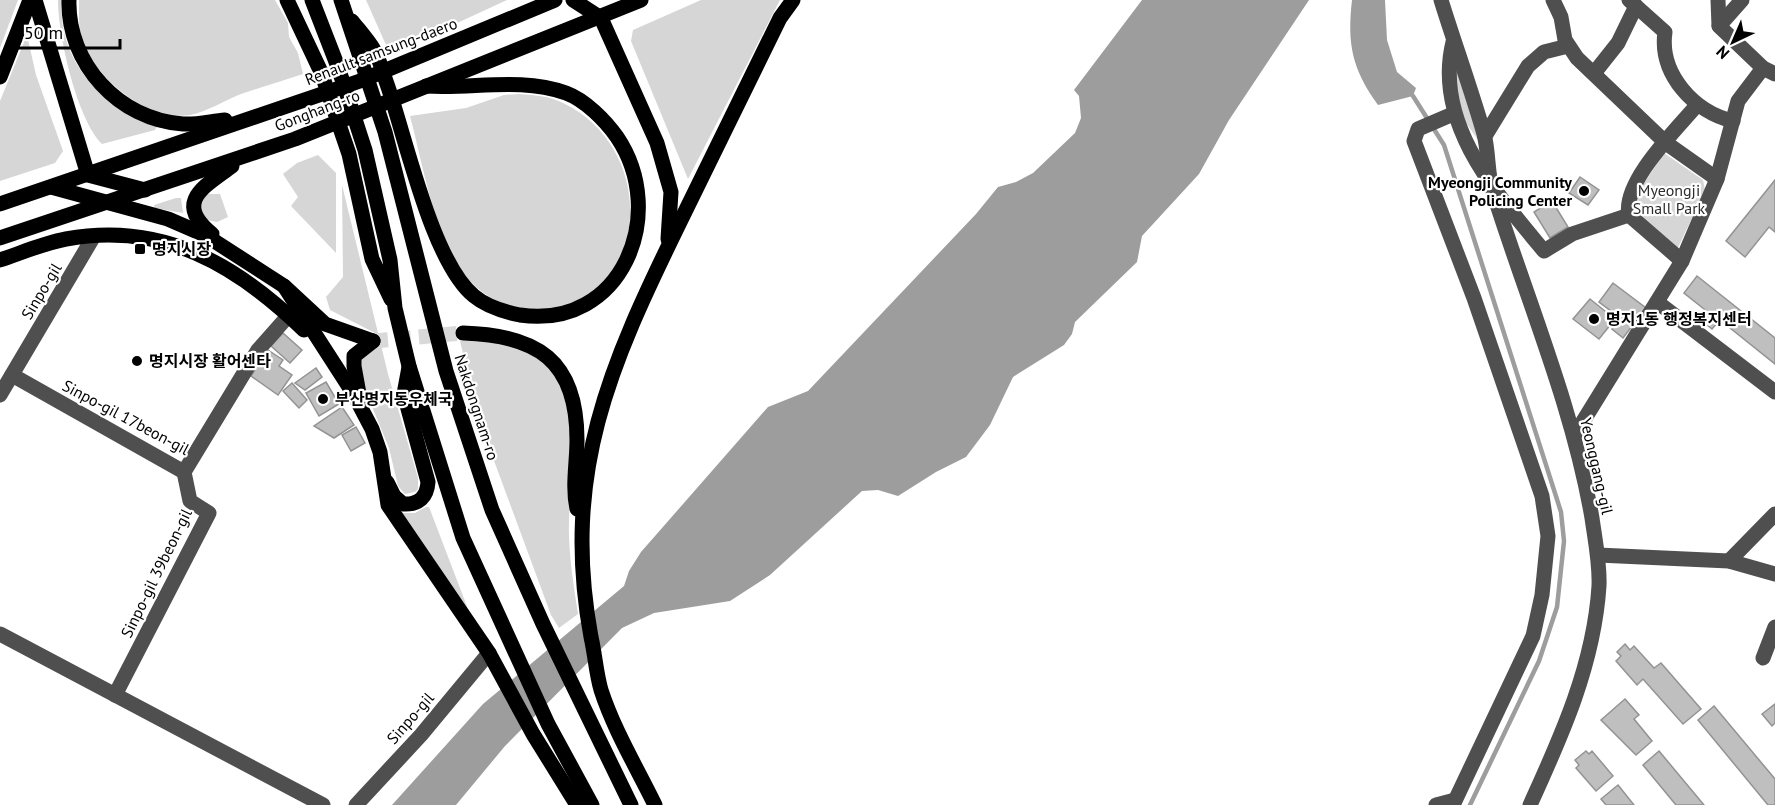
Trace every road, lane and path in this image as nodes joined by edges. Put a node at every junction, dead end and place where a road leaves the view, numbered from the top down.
1 (30, 0) edge
2 (35, 0) edge
3 (69, 0) edge
4 (287, 0) edge
5 (312, 0) edge
6 (341, 0) edge
7 (555, 0) edge
8 (573, 0) edge
9 (641, 0) edge
10 (793, 0) edge
11 (1441, 0) edge
12 (1553, 0) edge
13 (1718, 0) edge
14 (1742, 0) edge
15 (1633, 3) edge
16 (348, 15) junction
17 (601, 18) junction
18 (1719, 26) junction
19 (1454, 41) junction
20 (1568, 46) junction
21 (1769, 71) edge
22 (1595, 72) junction
23 (0, 77) edge
24 (426, 87) junction
25 (1697, 105) junction
26 (1454, 114) junction
27 (252, 117) junction
28 (1733, 121) junction
29 (1485, 136) junction
30 (1666, 142) junction
31 (244, 157) junction
32 (88, 175) junction
33 (1717, 179) junction
34 (51, 187) junction
35 (1491, 188) junction
36 (145, 190) junction
37 (108, 202) junction
38 (0, 204) edge
39 (1629, 216) junction
40 (94, 236) junction
41 (0, 238) edge
42 (667, 248) junction
43 (233, 251) junction
44 (0, 260) edge
45 (1682, 261) junction
46 (284, 286) junction
47 (1657, 302) junction
48 (395, 308) junction
49 (289, 315) junction
50 (463, 333) tunnel mouth
51 (323, 348) junction
52 (409, 366) junction
53 (12, 375) junction
54 (1775, 392) edge
55 (0, 395) edge
56 (363, 410) junction
57 (1574, 436) junction
58 (382, 471) junction
59 (184, 472) junction
60 (1775, 514) edge
61 (581, 527) junction
62 (1598, 555) junction
63 (1729, 561) junction
64 (1775, 574) edge
65 (1775, 627) edge
66 (1, 638) edge
67 (1763, 658) dead end
68 (492, 660) junction
69 (115, 695) junction
70 (1454, 802) edge
71 (323, 805) edge
72 (356, 805) edge
73 (577, 805) edge
74 (591, 805) edge
75 (631, 805) edge
76 (655, 805) edge
77 (1436, 805) edge
78 (1530, 805) edge

1 - 23 main road
2 - 32 main road
3 - 27 main road
4 - 48 main road
5 - 48 main road
6 - 16 main road, Nakdongnam-ro
7 - 27 main road, Renault samsung-daero
8 - 17 main road
9 - 17 main road, Gonghang-ro
10 - 42 main road
11 - 19 street, Yeonggang-gil
12 - 20 street
13 - 18 street
14 - 18 street
15 - 22 street
15 - 25 street
16 - 24 main road
16 - 75 main road, Nakdongnam-ro
17 - 24 main road, Gonghang-ro
17 - 42 main road
18 - 21 street
19 - 26 street
19 - 29 street, Yeonggang-gil
20 - 22 street
20 - 29 street
21 - 28 street
22 - 30 street
24 - 31 main road, Gonghang-ro
25 - 28 street
25 - 30 street
26 - 35 street
26 - 70 street
27 - 32 main road, Gonghang-ro
28 - 33 street
29 - 35 street, Yeonggang-gil
30 - 33 street
30 - 39 street
31 - 36 main road, Gonghang-ro
31 - 43 main road
32 - 34 main road, Gonghang-ro
32 - 36 main road
33 - 45 street
34 - 37 main road
34 - 38 main road, Gonghang-ro
35 - 39 street
35 - 57 street, Yeonggang-gil
36 - 37 main road, Gonghang-ro
37 - 41 main road, Gonghang-ro
37 - 43 main road
39 - 45 street
40 - 44 main road
40 - 49 main road
40 - 53 street, Sinpo-gil
42 - 61 main road
43 - 46 main road
45 - 47 street
46 - 51 main road
46 - 56 main road
47 - 54 street
47 - 57 street
48 - 52 main road
49 - 51 main road
49 - 59 street, Sinpo-gil 17beon-gil
50 - 61 main road
51 - 56 main road
52 - 58 main road
52 - 74 main road
53 - 55 street, Sinpo-gil
53 - 59 street, Sinpo-gil 17beon-gil
56 - 58 main road
57 - 62 street, Yeonggang-gil
58 - 68 main road
59 - 69 street, Sinpo-gil 39beon-gil
60 - 63 street
61 - 76 main road
62 - 63 street
62 - 78 street, Yeonggang-gil
63 - 64 street
65 - 67 street
66 - 69 street
68 - 72 street, Sinpo-gil
68 - 73 main road
69 - 71 street
70 - 77 street

